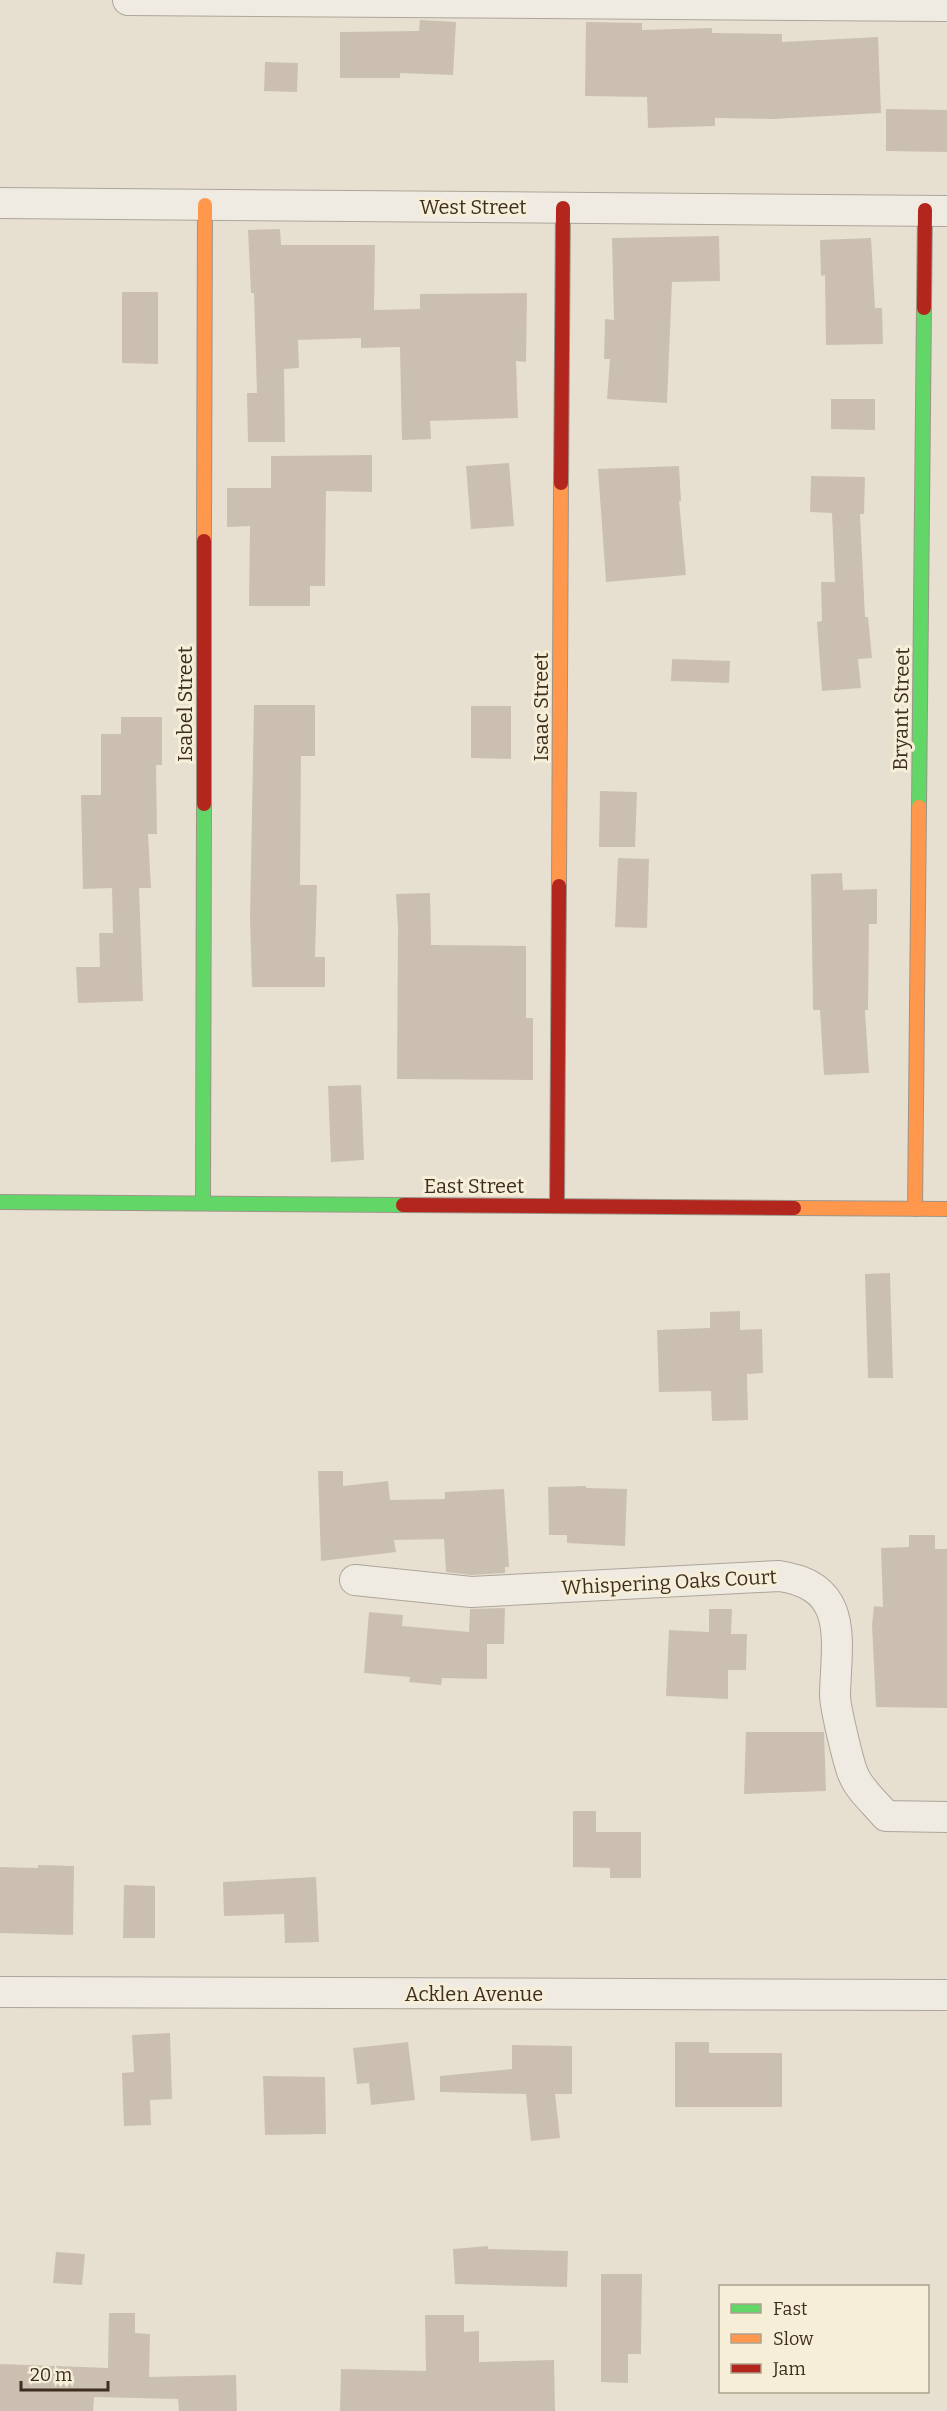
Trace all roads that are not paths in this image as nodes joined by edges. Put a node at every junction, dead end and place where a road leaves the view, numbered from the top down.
1 (128, 0) edge
2 (947, 6) edge
3 (0, 203) edge
4 (205, 205) junction
5 (563, 208) junction
6 (936, 210) edge
7 (0, 1202) edge
8 (203, 1203) junction
9 (558, 1206) junction
10 (915, 1209) junction
11 (947, 1209) edge
12 (356, 1580) dead end
13 (947, 1817) edge
14 (0, 1992) edge
15 (947, 1995) edge

1 - 2 street
3 - 4 street, West Street
4 - 5 street, West Street
4 - 8 street, Isabel Street
5 - 6 street, West Street
5 - 9 street, Isaac Street
6 - 10 street, Bryant Street
7 - 8 street, East Street
8 - 9 street, East Street
9 - 10 street, East Street
10 - 11 street, East Street
12 - 13 street, Whispering Oaks Court
14 - 15 street, Acklen Avenue

